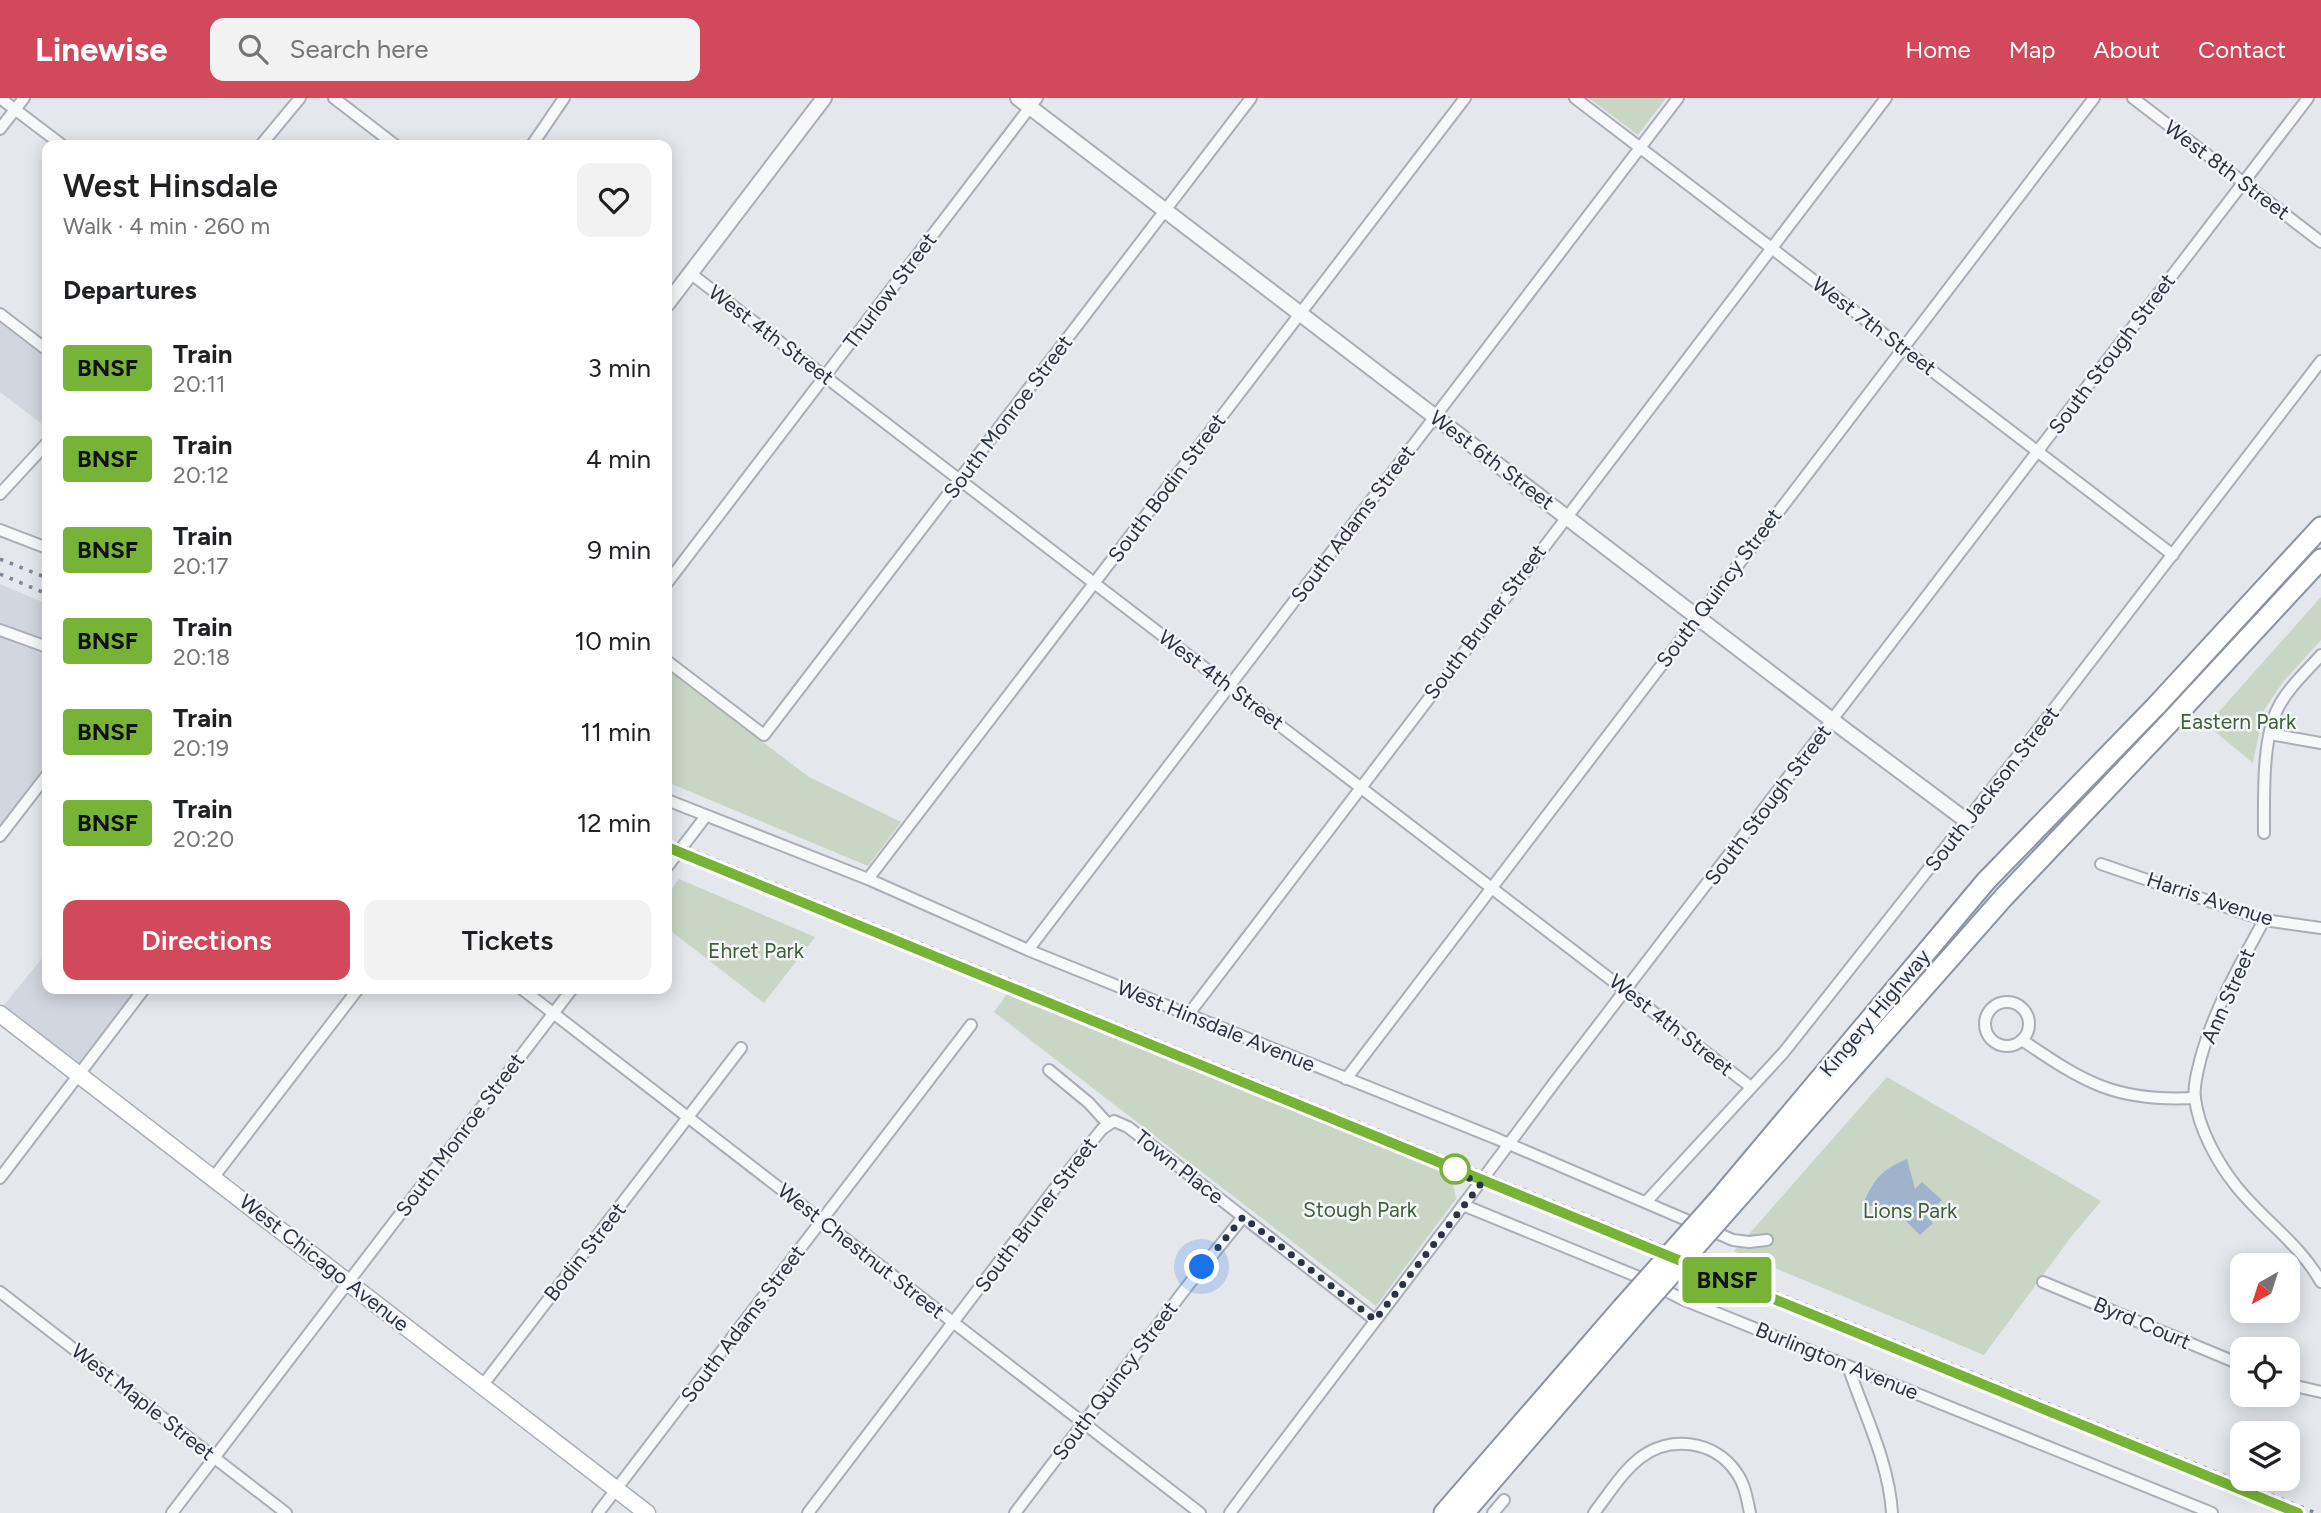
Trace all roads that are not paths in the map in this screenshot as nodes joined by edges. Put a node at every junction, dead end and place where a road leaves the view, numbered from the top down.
1 (0, 98) edge
2 (24, 98) edge
3 (300, 98) edge
4 (334, 98) edge
5 (564, 98) edge
6 (824, 98) edge
7 (1251, 98) edge
8 (1465, 98) edge
9 (1575, 98) edge
10 (1678, 98) edge
11 (1886, 98) edge
12 (2094, 98) edge
13 (2133, 98) edge
14 (2308, 98) edge
15 (1029, 101) edge
16 (15, 110) junction
17 (0, 129) edge
18 (55, 140) edge
19 (265, 140) edge
20 (389, 140) edge
21 (535, 140) edge
22 (1640, 148) junction
23 (2244, 182) junction
24 (1165, 210) junction
25 (2321, 242) edge
26 (1772, 248) junction
27 (690, 273) junction
28 (672, 296) edge
29 (0, 314) edge
30 (1300, 314) junction
31 (42, 346) edge
32 (1903, 348) junction
33 (2321, 361) edge
34 (825, 376) junction
35 (1435, 416) junction
36 (42, 448) edge
37 (2038, 451) junction
38 (960, 479) junction
39 (0, 494) edge
40 (1566, 517) junction
41 (2321, 527) edge
42 (0, 530) edge
43 (42, 546) edge
44 (2173, 555) junction
45 (2321, 559) edge
46 (672, 576) edge
47 (1094, 583) junction
48 (1697, 617) junction
49 (0, 630) edge
50 (42, 645) edge
51 (2321, 656) edge
52 (672, 665) edge
53 (1229, 686) junction
54 (1832, 720) junction
55 (2270, 734) junction
56 (2321, 743) edge
57 (42, 781) edge
58 (1360, 786) junction
59 (672, 802) edge
60 (706, 816) junction
61 (1967, 821) junction
62 (2264, 833) dead end
63 (0, 836) edge
64 (672, 860) edge
65 (2101, 864) dead end
66 (868, 878) junction
67 (1492, 886) junction
68 (2264, 920) junction
69 (2321, 928) edge
70 (1028, 950) junction
71 (1626, 989) junction
72 (140, 994) edge
73 (354, 994) edge
74 (528, 994) edge
75 (568, 994) edge
76 (553, 1013) junction
77 (0, 1014) edge
78 (1188, 1015) junction
79 (971, 1025) dead end
80 (2022, 1040) junction
81 (741, 1048) dead end
82 (1048, 1070) dead end
83 (79, 1075) junction
84 (1346, 1079) junction
85 (1751, 1087) junction
86 (2195, 1098) junction
87 (688, 1118) junction
88 (1111, 1122) junction
89 (1510, 1145) junction
90 (0, 1178) edge
91 (213, 1178) junction
92 (1646, 1202) junction
93 (1725, 1202) junction
94 (1463, 1205) junction
95 (1243, 1217) junction
96 (822, 1221) junction
97 (1767, 1240) dead end
98 (348, 1282) junction
99 (2043, 1282) dead end
100 (2321, 1282) edge
101 (0, 1292) edge
102 (1629, 1312) junction
103 (1375, 1320) junction
104 (954, 1322) junction
105 (2230, 1360) edge
106 (1848, 1366) junction
107 (482, 1385) junction
108 (2300, 1387) edge
109 (2321, 1392) edge
110 (1083, 1423) junction
111 (214, 1457) junction
112 (616, 1489) junction
113 (1504, 1500) dead end
114 (172, 1513) edge
115 (286, 1513) edge
116 (598, 1513) edge
117 (647, 1513) edge
118 (808, 1513) edge
119 (1015, 1513) edge
120 (1200, 1513) edge
121 (1230, 1513) edge
122 (1444, 1513) edge
123 (1464, 1513) edge
124 (1493, 1513) edge
125 (1594, 1513) edge
126 (1750, 1513) edge
127 (1892, 1513) edge
128 (2212, 1513) edge

1 - 16 street
2 - 16 street
3 - 19 street
4 - 20 street
5 - 21 street
6 - 27 street
7 - 24 street, South Monroe Street
8 - 30 street, South Bodin Street
9 - 22 street, West 7th Street
10 - 22 street, South Adams Street
11 - 26 street, South Bruner Street
12 - 32 street, South Quincy Street
13 - 23 street, West 8th Street
14 - 23 street, South Stough Street
15 - 24 street, West 6th Street
15 - 34 street, Thurlow Street
16 - 17 street
16 - 18 street
22 - 26 street, West 7th Street
22 - 35 street, South Adams Street
23 - 25 street, West 8th Street
23 - 37 street, South Stough Street
24 - 30 street, West 6th Street
24 - 38 street, South Monroe Street
26 - 32 street, West 7th Street
26 - 40 street, South Bruner Street
27 - 28 street
27 - 34 street, West 4th Street
29 - 31 street
30 - 35 street, West 6th Street
30 - 47 street, South Bodin Street
32 - 37 street, West 7th Street
32 - 48 street, South Quincy Street
33 - 44 street, South Jackson Street
34 - 38 street, West 4th Street
34 - 46 street, Thurlow Street
35 - 40 street, West 6th Street
35 - 53 street, South Adams Street
36 - 39 street
37 - 44 street, West 7th Street
37 - 54 street, South Stough Street
38 - 47 street, West 4th Street
38 - 52 street, South Monroe Street
40 - 48 street, West 6th Street
40 - 58 street, South Bruner Street
41 - 93 highway, Kingery Highway
42 - 43 street
44 - 61 street, South Jackson Street
45 - 93 highway, Kingery Highway
47 - 53 street, West 4th Street
47 - 66 street, South Bodin Street
48 - 54 street, West 6th Street
48 - 67 street, South Quincy Street
49 - 50 street
51 - 55 street
53 - 58 street, West 4th Street
53 - 70 street, South Adams Street
54 - 61 street, West 6th Street
54 - 71 street, South Stough Street
55 - 56 street
55 - 62 street
57 - 63 street
58 - 67 street, West 4th Street
58 - 78 street, South Bruner Street
59 - 60 street, West Hinsdale Avenue
60 - 64 street
60 - 66 street, West Hinsdale Avenue
61 - 85 street, South Jackson Street
65 - 68 street, Harris Avenue
66 - 70 street, West Hinsdale Avenue
67 - 71 street, West 4th Street
67 - 84 street, South Quincy Street
68 - 69 street, Harris Avenue
68 - 86 street, Ann Street
70 - 78 street, West Hinsdale Avenue
71 - 85 street, West 4th Street
71 - 89 street, South Stough Street
72 - 83 street
73 - 91 street
74 - 76 street, West Chestnut Street
75 - 76 street, South Monroe Street
76 - 87 street, West Chestnut Street
76 - 98 street, South Monroe Street
77 - 83 main road, West Chicago Avenue
78 - 84 street, West Hinsdale Avenue
79 - 96 street, South Adams Street
80 - 80 street
80 - 86 street
81 - 87 street, Bodin Street
82 - 88 street, Town Place
83 - 90 street
83 - 91 main road, West Chicago Avenue
84 - 89 street, West Hinsdale Avenue
85 - 92 street, South Jackson Street
86 - 100 street, Ann Street
87 - 96 street, West Chestnut Street
87 - 107 street, Bodin Street
88 - 95 street, Town Place
88 - 104 street, South Bruner Street
89 - 92 street, West Hinsdale Avenue
89 - 94 street, South Stough Street
91 - 98 main road, West Chicago Avenue
92 - 97 street, West Hinsdale Avenue
93 - 102 highway, Kingery Highway, bridge
94 - 103 street, South Stough Street
94 - 106 street, Burlington Avenue
95 - 103 street, Town Place
95 - 110 street, South Quincy Street
96 - 104 street, West Chestnut Street
96 - 112 street, South Adams Street
98 - 107 main road, West Chicago Avenue
98 - 111 street, South Monroe Street
99 - 105 street, Byrd Court
101 - 111 street, West Maple Street
102 - 122 highway, Kingery Highway
102 - 123 highway, Kingery Highway
103 - 121 street, South Stough Street
104 - 110 street, West Chestnut Street
104 - 118 street, South Bruner Street
106 - 127 street
106 - 128 street, Burlington Avenue
107 - 112 main road, West Chicago Avenue
108 - 109 street
110 - 119 street, South Quincy Street
110 - 120 street, West Chestnut Street
111 - 114 street, South Monroe Street
111 - 115 street, West Maple Street
112 - 116 street, South Adams Street
112 - 117 main road, West Chicago Avenue
113 - 124 street
125 - 126 street

